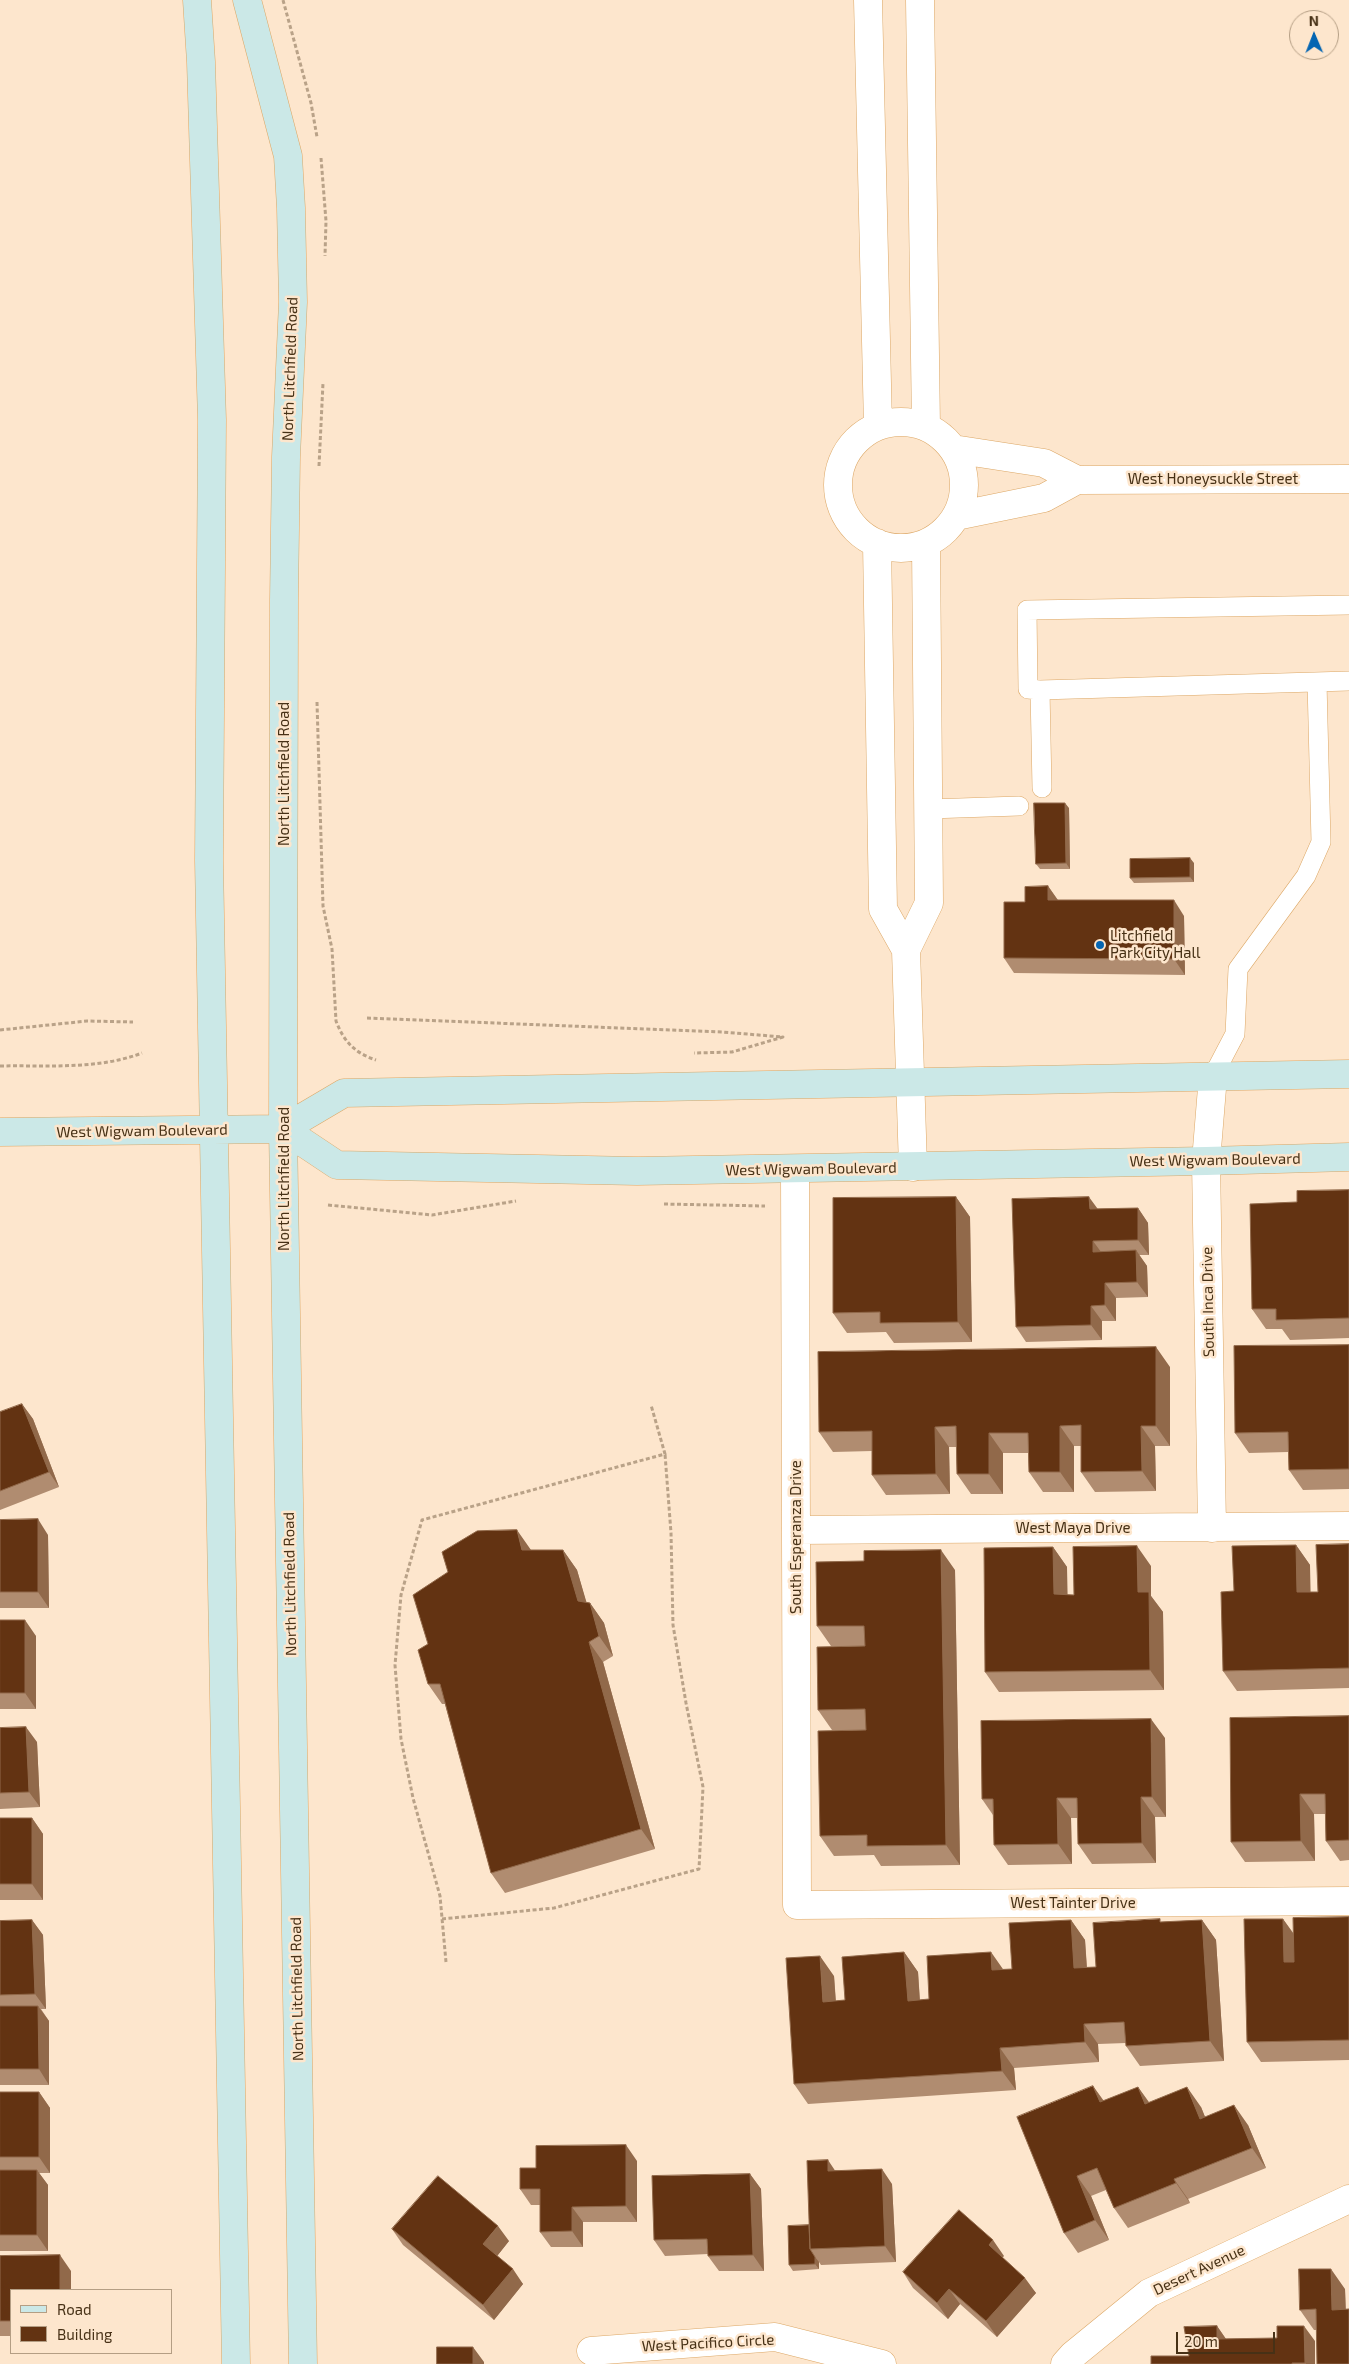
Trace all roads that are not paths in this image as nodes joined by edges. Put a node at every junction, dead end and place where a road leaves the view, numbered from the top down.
1 (197, 0) edge
2 (247, 0) edge
3 (868, 0) edge
4 (920, 0) edge
5 (878, 426) junction
6 (926, 427) junction
7 (953, 448) junction
8 (1349, 479) edge
9 (1076, 480) junction
10 (956, 516) junction
11 (878, 543) junction
12 (926, 544) junction
13 (1349, 604) edge
14 (1349, 681) edge
15 (1317, 682) junction
16 (1040, 690) junction
17 (1042, 788) dead end
18 (1019, 806) dead end
19 (929, 809) junction
20 (906, 950) junction
21 (1349, 1074) edge
22 (1213, 1076) junction
23 (910, 1081) junction
24 (283, 1128) junction
25 (212, 1130) junction
26 (0, 1132) edge
27 (1349, 1157) edge
28 (1206, 1161) junction
29 (912, 1167) junction
30 (795, 1170) junction
31 (1349, 1526) edge
32 (1212, 1528) junction
33 (796, 1530) junction
34 (1349, 1901) edge
35 (797, 1905) joint
36 (1349, 2199) edge
37 (591, 2351) dead end
38 (236, 2364) edge
39 (303, 2364) edge
40 (882, 2364) edge
41 (1065, 2364) edge

1 - 25 main road
2 - 24 main road, North Litchfield Road
3 - 5 street
4 - 6 street
5 - 6 street
5 - 11 street
6 - 7 street
7 - 9 street, West Honeysuckle Street
7 - 10 street
8 - 9 street, West Honeysuckle Street
9 - 10 street, West Honeysuckle Street
10 - 12 street
11 - 12 street
11 - 20 street
12 - 19 street
13 - 16 lane
14 - 15 lane
15 - 16 lane
15 - 22 lane
16 - 17 lane
18 - 19 lane
19 - 20 street
20 - 23 street
21 - 22 main road, West Wigwam Boulevard
22 - 23 main road, West Wigwam Boulevard
22 - 28 street, South Inca Drive
23 - 24 main road, West Wigwam Boulevard
23 - 29 street
24 - 25 main road, West Wigwam Boulevard
24 - 30 main road, West Wigwam Boulevard
24 - 39 main road, North Litchfield Road
25 - 26 main road, West Wigwam Boulevard
25 - 38 main road
27 - 28 main road, West Wigwam Boulevard
28 - 29 main road, West Wigwam Boulevard
28 - 32 street, South Inca Drive
29 - 30 main road, West Wigwam Boulevard
30 - 33 street, South Esperanza Drive
31 - 32 street, West Maya Drive
32 - 33 street, West Maya Drive
33 - 35 street, South Esperanza Drive
34 - 35 street, West Tainter Drive
36 - 41 street, Desert Avenue
37 - 40 street, West Pacifico Circle

